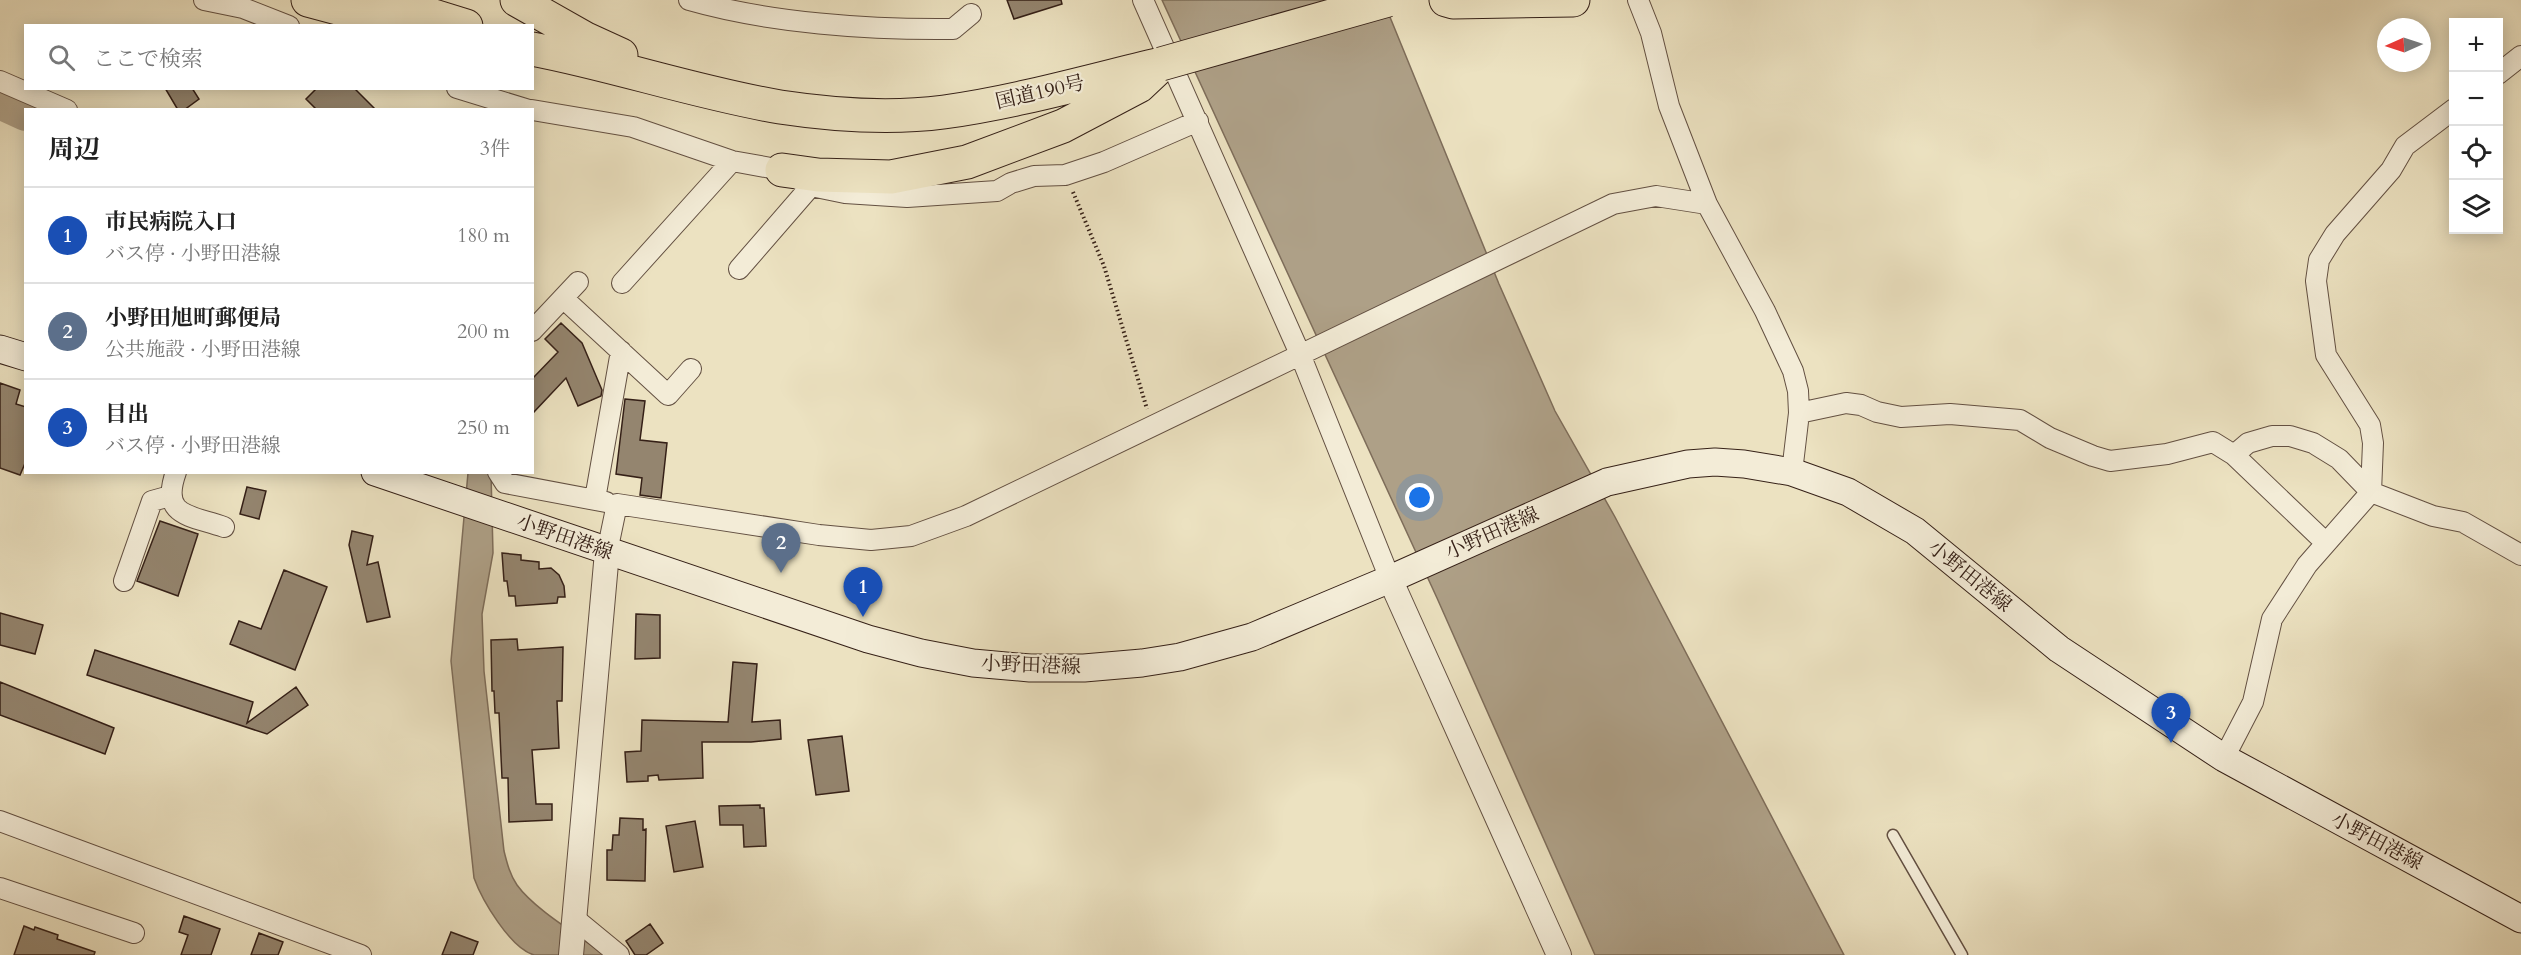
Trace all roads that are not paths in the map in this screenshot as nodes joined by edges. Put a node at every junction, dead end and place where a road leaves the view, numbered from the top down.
1 (204, 0) edge
2 (308, 0) edge
3 (382, 0) edge
4 (517, 0) edge
5 (689, 0) edge
6 (1143, 0) edge
7 (1388, 0) edge
8 (1446, 0) edge
9 (1573, 0) edge
10 (1638, 0) edge
11 (971, 14) dead end
12 (284, 24) edge
13 (398, 24) edge
14 (459, 24) edge
15 (540, 50) edge
16 (2521, 56) edge
17 (1161, 64) junction
18 (2501, 72) edge
19 (0, 81) edge
20 (685, 85) junction
21 (464, 90) edge
22 (62, 108) edge
23 (524, 108) edge
24 (534, 110) edge
25 (2449, 113) edge
26 (1198, 121) junction
27 (732, 161) junction
28 (782, 170) junction
29 (811, 186) junction
30 (1707, 204) junction
31 (739, 269) dead end
32 (578, 282) dead end
33 (621, 283) dead end
34 (563, 298) junction
35 (534, 329) edge
36 (621, 351) junction
37 (1309, 351) junction
38 (691, 369) dead end
39 (1799, 413) junction
40 (2234, 455) junction
41 (1792, 472) junction
42 (175, 474) edge
43 (381, 474) edge
44 (499, 474) edge
45 (2371, 492) junction
46 (170, 496) junction
47 (595, 500) junction
48 (617, 504) junction
49 (224, 527) dead end
50 (2326, 543) junction
51 (607, 552) junction
52 (2521, 555) edge
53 (1399, 575) junction
54 (124, 581) dead end
55 (2224, 758) junction
56 (0, 821) edge
57 (1893, 835) dead end
58 (0, 888) edge
59 (2521, 919) edge
60 (574, 923) junction
61 (134, 933) dead end
62 (361, 955) edge
63 (571, 955) edge
64 (619, 955) edge
65 (1559, 955) edge
66 (1962, 955) edge

1 - 12 street
2 - 13 highway
3 - 14 highway
4 - 20 highway, 国道190号
5 - 11 street
6 - 26 street
7 - 17 highway, 国道190号, bridge
8 - 9 highway
10 - 30 street
15 - 20 highway, 国道190号
16 - 18 street
17 - 20 highway, 国道190号
17 - 28 highway
19 - 22 street
21 - 23 street
24 - 27 street
25 - 45 street
26 - 29 street
26 - 37 street
27 - 28 street
27 - 33 street
28 - 29 street
29 - 31 street
30 - 37 street
30 - 39 street
32 - 34 street
34 - 35 street
34 - 36 street
36 - 38 street
36 - 47 street
37 - 48 street
37 - 53 street
39 - 40 street
39 - 41 street
40 - 45 street
40 - 50 street
41 - 53 main road, 小野田港線
41 - 55 main road, 小野田港線
42 - 46 street
43 - 51 main road, 小野田港線
44 - 47 street
45 - 50 street
45 - 52 street
46 - 49 street
46 - 54 street
47 - 48 street
48 - 51 street
50 - 55 street
51 - 53 main road, 小野田港線
51 - 60 street
53 - 65 street
55 - 59 main road, 小野田港線
56 - 62 street
57 - 66 lane
58 - 61 street
60 - 63 street
60 - 64 street

